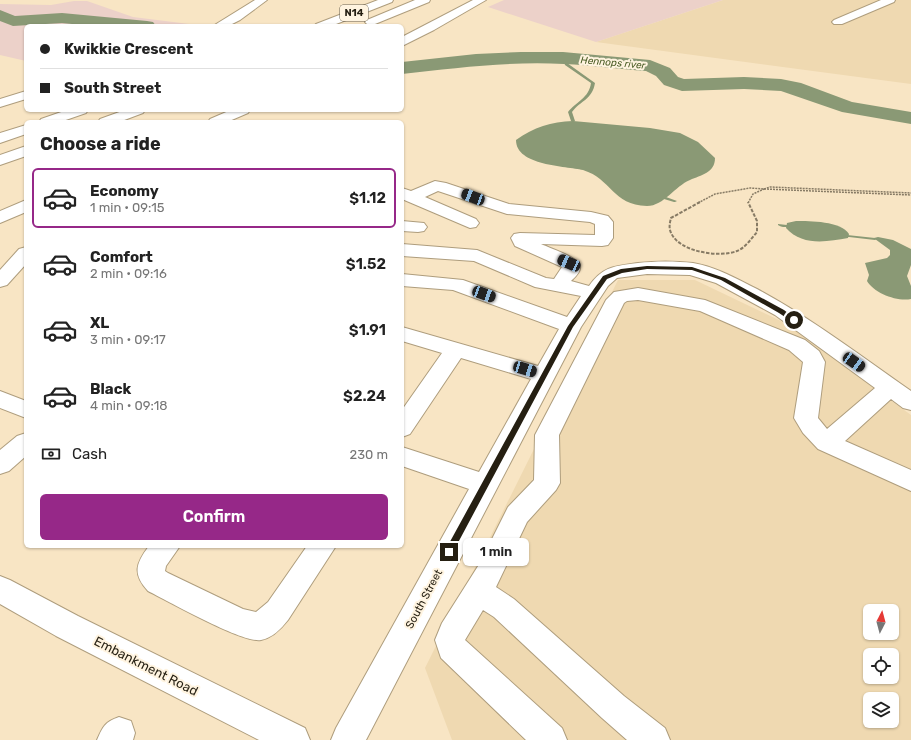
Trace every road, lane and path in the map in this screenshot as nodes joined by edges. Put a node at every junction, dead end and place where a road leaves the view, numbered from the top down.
1 (262, 0) edge
2 (388, 0) edge
3 (425, 0) edge
4 (480, 0) edge
5 (890, 0) edge
6 (838, 22) dead end
7 (227, 24) edge
8 (325, 24) edge
9 (366, 24) edge
10 (404, 37) edge
11 (24, 96) edge
12 (0, 103) edge
13 (75, 112) edge
14 (132, 112) edge
15 (231, 112) edge
16 (239, 112) edge
17 (52, 120) edge
18 (110, 120) edge
19 (213, 120) edge
20 (220, 120) edge
21 (24, 130) edge
22 (0, 138) edge
23 (24, 151) edge
24 (0, 160) edge
25 (765, 188) junction
26 (911, 194) edge
27 (406, 195) edge
28 (24, 207) edge
29 (0, 218) edge
30 (470, 223) dead end
31 (24, 248) edge
32 (404, 250) edge
33 (24, 256) edge
34 (0, 272) edge
35 (404, 280) edge
36 (0, 281) edge
37 (559, 285) junction
38 (593, 293) junction
39 (571, 326) junction
40 (404, 335) edge
41 (456, 348) junction
42 (544, 375) junction
43 (890, 387) junction
44 (0, 399) edge
45 (911, 402) edge
46 (24, 409) edge
47 (404, 425) edge
48 (827, 443) junction
49 (24, 444) edge
50 (404, 457) edge
51 (0, 464) edge
52 (911, 481) edge
53 (486, 484) junction
54 (164, 548) edge
55 (321, 548) edge
56 (0, 589) edge
57 (479, 591) junction
58 (293, 740) edge
59 (348, 740) edge
60 (550, 740) edge
61 (654, 740) edge

1 - 7 main road
2 - 8 main road, N14
3 - 9 main road, N14
4 - 10 main road
5 - 6 main road
11 - 12 main road
13 - 17 main road
14 - 18 main road
15 - 19 main road
16 - 20 main road
21 - 22 main road
23 - 24 main road
25 - 25 path
25 - 26 path
27 - 30 main road
27 - 37 main road
28 - 29 main road
31 - 34 main road
32 - 37 main road
33 - 36 main road
35 - 39 main road
37 - 38 main road
38 - 39 main road, South Street
38 - 43 main road, South Street
39 - 42 main road, South Street
40 - 41 main road
41 - 42 main road
41 - 47 main road
42 - 53 main road, South Street
43 - 45 main road, South Street
43 - 48 main road
44 - 46 main road
48 - 52 main road
48 - 57 main road
49 - 51 main road
50 - 53 main road
53 - 59 main road, South Street
54 - 55 main road
56 - 58 main road, Embankment Road
57 - 60 main road
57 - 61 main road

